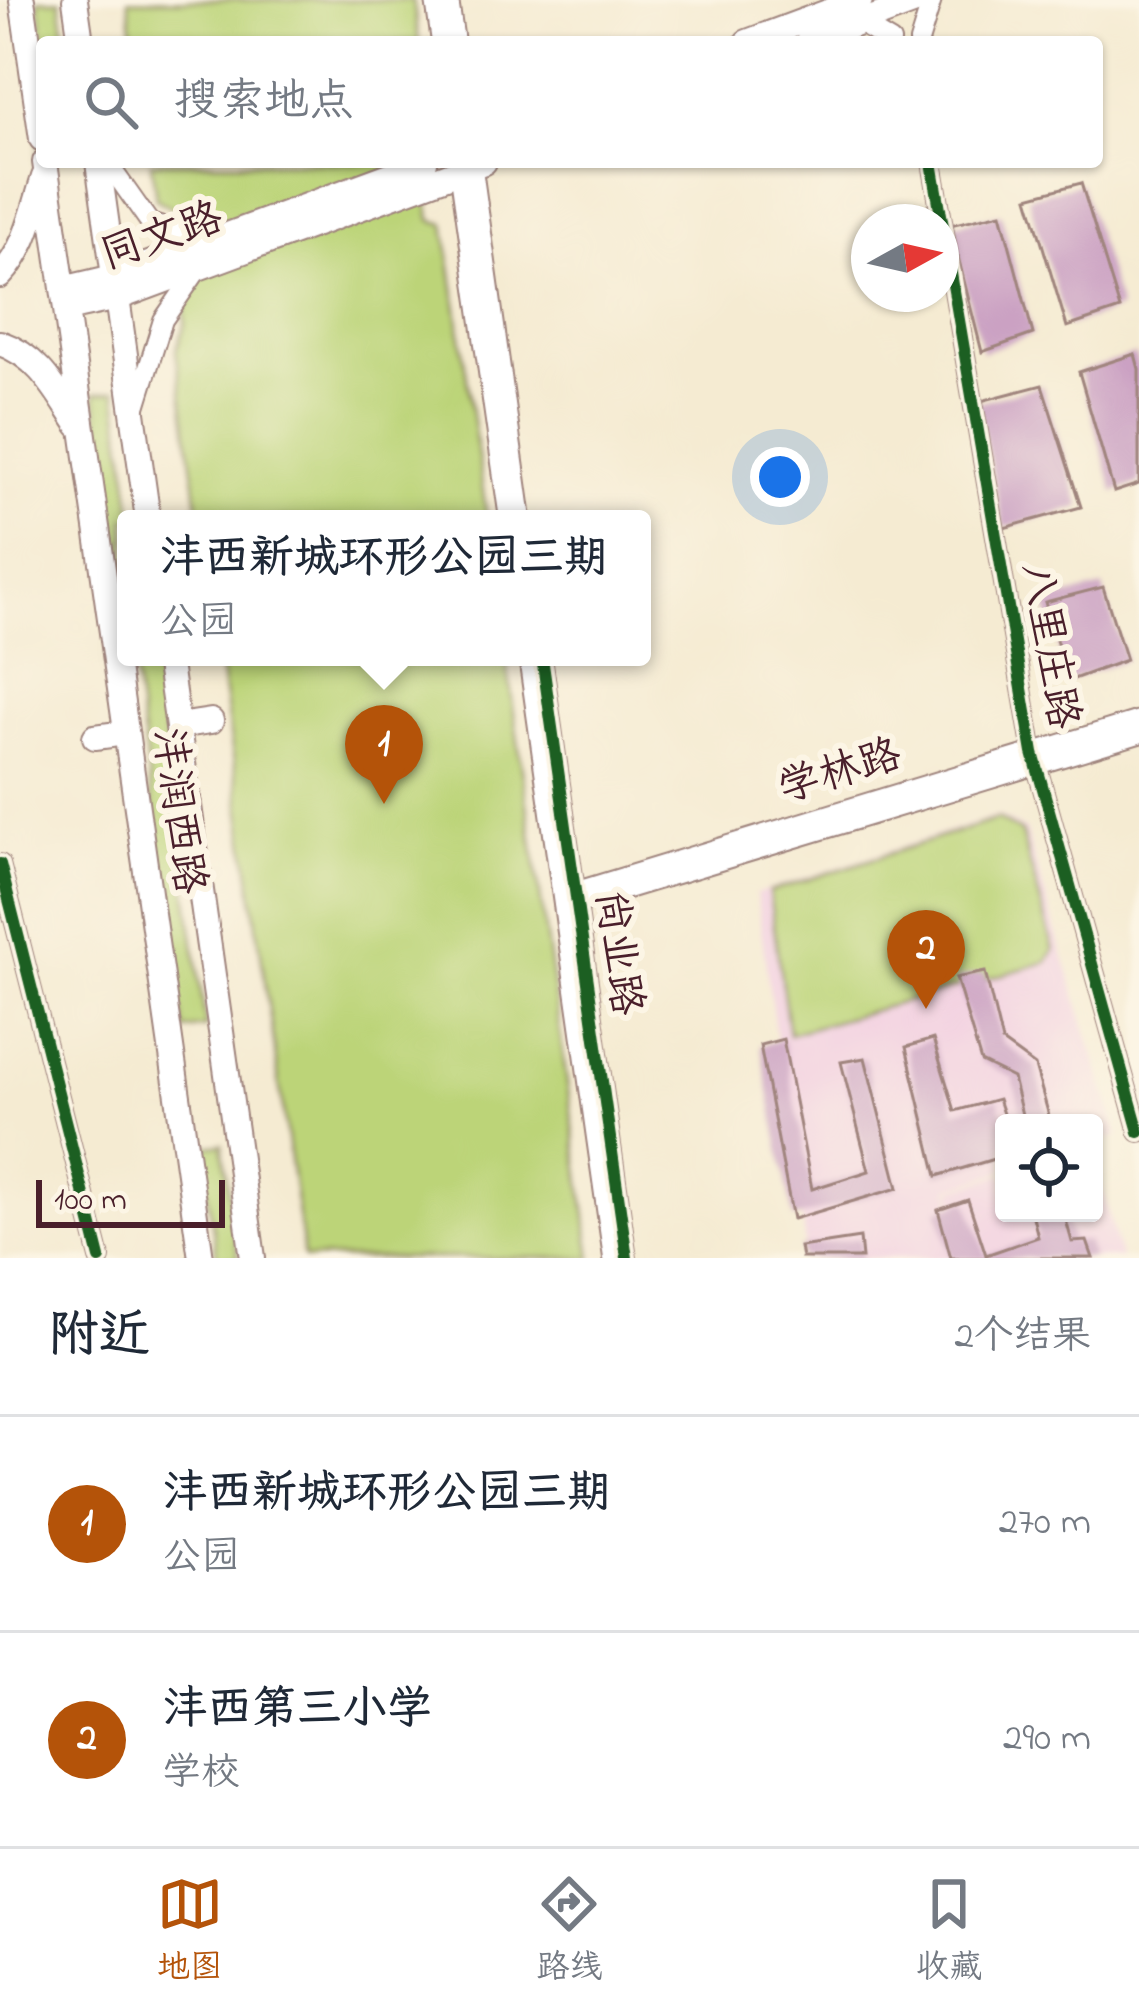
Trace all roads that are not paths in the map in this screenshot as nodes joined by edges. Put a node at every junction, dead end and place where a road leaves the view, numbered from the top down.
1 (22, 0) edge
2 (75, 0) edge
3 (435, 0) edge
4 (449, 0) edge
5 (921, 0) edge
6 (932, 0) edge
7 (860, 12) edge
8 (80, 36) edge
9 (440, 36) edge
10 (454, 36) edge
11 (770, 36) edge
12 (818, 36) edge
13 (885, 36) edge
14 (921, 36) edge
15 (36, 98) edge
16 (45, 168) edge
17 (46, 168) edge
18 (99, 168) edge
19 (111, 168) edge
20 (409, 168) edge
21 (461, 168) edge
22 (469, 168) edge
23 (469, 168) edge
24 (933, 168) edge
25 (209, 242) junction
26 (199, 268) junction
27 (0, 276) edge
28 (116, 287) junction
29 (65, 299) junction
30 (0, 344) edge
31 (134, 415) junction
32 (84, 433) junction
33 (147, 510) edge
34 (508, 510) edge
35 (521, 510) edge
36 (169, 666) edge
37 (530, 666) edge
38 (543, 666) edge
39 (1139, 720) edge
40 (211, 722) dead end
41 (178, 726) junction
42 (126, 733) junction
43 (1139, 734) edge
44 (95, 737) dead end
45 (1034, 759) junction
46 (0, 864) edge
47 (570, 900) junction
48 (1139, 1132) edge
49 (100, 1258) edge
50 (200, 1258) edge
51 (253, 1258) edge
52 (613, 1258) edge
53 (627, 1258) edge

1 - 15 main road
2 - 8 main road
3 - 9 street
4 - 10 street
5 - 7 main road
6 - 14 street
7 - 11 main road
7 - 12 main road
7 - 13 street
16 - 27 main road
17 - 29 main road, 沣润西路
18 - 28 main road
19 - 25 street
20 - 25 main road, 同文路
21 - 26 main road, 同文路
22 - 34 street
23 - 35 street
24 - 45 street, 八里庄路
25 - 28 main road, 同文路
26 - 28 main road, 同文路
26 - 31 street
28 - 29 main road, 同文路
28 - 31 main road
29 - 32 main road, 沣润西路
30 - 32 main road
31 - 33 main road
32 - 42 main road, 沣润西路
36 - 41 main road, 沣润西路
37 - 47 street, 尚业路
38 - 47 street, 尚业路
39 - 45 street, 学林路
40 - 41 main road
41 - 51 main road, 沣润西路
42 - 44 main road
42 - 50 main road, 沣润西路
43 - 45 street, 学林路
45 - 47 street, 学林路
45 - 48 street, 八里庄路
46 - 49 street
47 - 52 street, 尚业路
47 - 53 street, 尚业路

